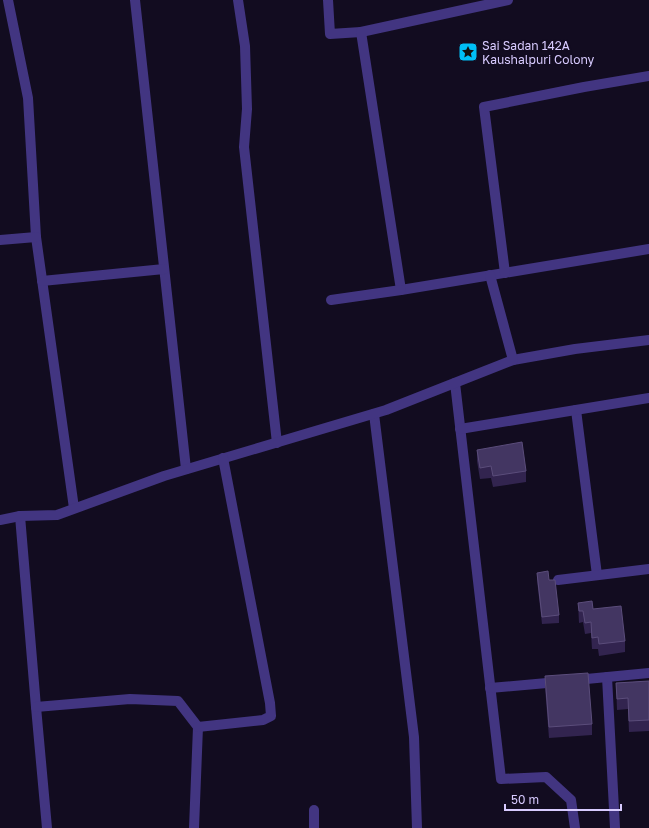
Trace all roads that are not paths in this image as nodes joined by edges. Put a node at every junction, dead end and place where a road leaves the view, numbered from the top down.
1 (8, 0) edge
2 (135, 0) edge
3 (238, 0) edge
4 (328, 0) edge
5 (508, 0) edge
6 (361, 32) junction
7 (649, 76) edge
8 (36, 237) junction
9 (0, 240) edge
10 (649, 249) edge
11 (164, 269) junction
12 (505, 273) junction
13 (490, 275) junction
14 (42, 281) junction
15 (401, 290) junction
16 (331, 300) dead end
17 (649, 340) edge
18 (513, 360) junction
19 (455, 383) junction
20 (649, 398) edge
21 (576, 410) junction
22 (374, 414) junction
23 (460, 429) junction
24 (277, 443) junction
25 (223, 458) junction
26 (186, 469) junction
27 (74, 508) junction
28 (20, 516) junction
29 (0, 520) edge
30 (649, 569) edge
31 (597, 575) junction
32 (558, 580) dead end
33 (649, 673) edge
34 (607, 677) junction
35 (490, 688) junction
36 (36, 707) junction
37 (198, 727) junction
38 (314, 810) dead end
39 (47, 828) edge
40 (194, 828) edge
41 (314, 828) edge
42 (417, 828) edge
43 (575, 828) edge
44 (615, 828) edge

1 - 8 street
2 - 11 street
3 - 24 street
4 - 6 street
5 - 6 street
6 - 15 street
7 - 12 street
8 - 9 street
8 - 14 street
10 - 12 street
11 - 14 street
11 - 26 street
12 - 13 street
13 - 15 street
13 - 18 street
14 - 27 street
15 - 16 street
17 - 18 street
18 - 19 street
19 - 22 street
19 - 23 street
20 - 21 street
21 - 23 street
21 - 31 street
22 - 24 street
22 - 42 street
23 - 35 street
24 - 25 street
25 - 26 street
25 - 37 street
26 - 27 street
27 - 28 street
28 - 29 street
28 - 36 street
30 - 31 street
31 - 32 street
33 - 34 street
34 - 35 street
34 - 44 street
35 - 43 street
36 - 37 street
36 - 39 street
37 - 40 street
38 - 41 street

